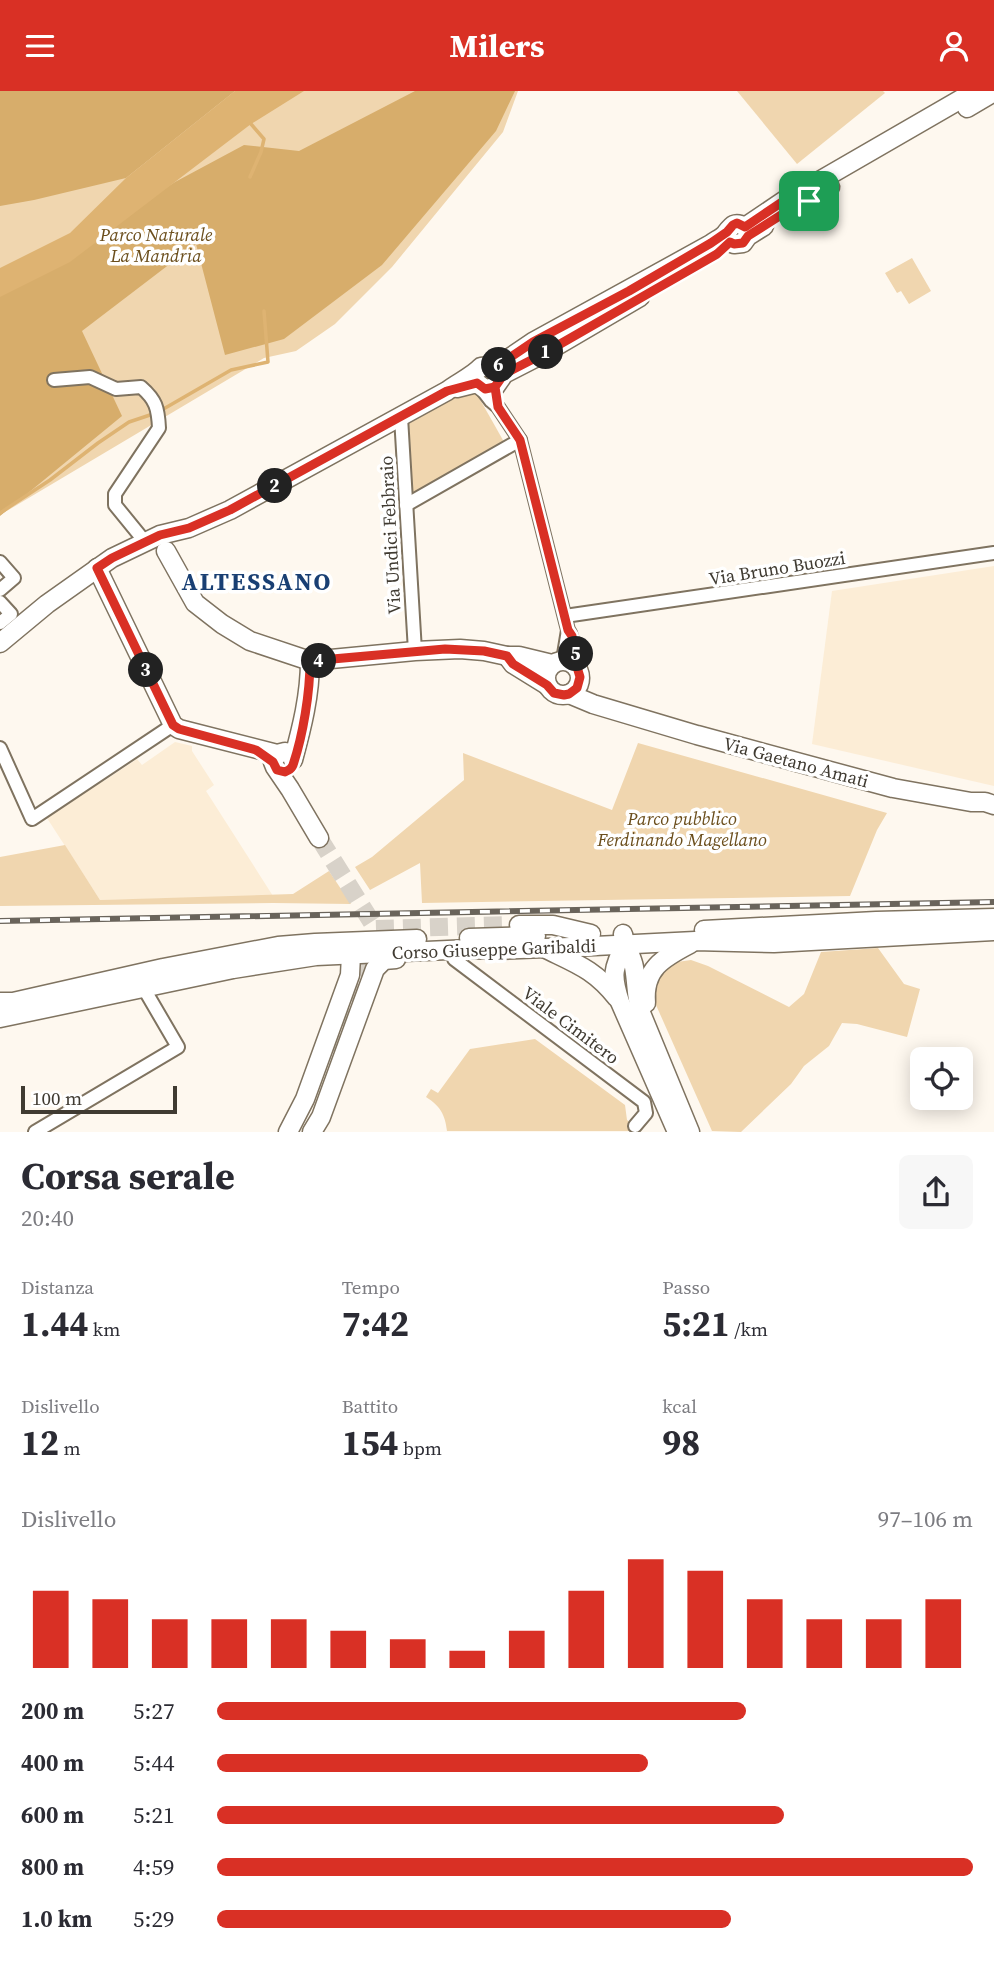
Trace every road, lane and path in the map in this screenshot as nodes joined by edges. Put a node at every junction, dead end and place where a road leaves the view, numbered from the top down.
1 (975, 91) edge
2 (994, 92) edge
3 (798, 199) junction
4 (487, 379) junction
5 (54, 380) dead end
6 (401, 417) junction
7 (520, 440) junction
8 (406, 505) junction
9 (160, 544) junction
10 (994, 553) edge
11 (0, 562) edge
12 (97, 568) junction
13 (0, 590) edge
14 (0, 602) edge
15 (565, 616) junction
16 (0, 623) edge
17 (0, 643) edge
18 (415, 651) junction
19 (507, 656) junction
20 (310, 661) junction
21 (568, 667) junction
22 (547, 685) junction
23 (569, 694) junction
24 (610, 708) junction
25 (173, 725) junction
26 (0, 748) edge
27 (282, 761) junction
28 (991, 802) edge
29 (319, 838) tunnel mouth
30 (994, 918) edge
31 (508, 925) tunnel mouth
32 (994, 931) edge
33 (591, 935) junction
34 (624, 939) junction
35 (695, 941) junction
36 (543, 948) junction
37 (470, 949) junction
38 (351, 955) junction
39 (454, 959) junction
40 (143, 987) junction
41 (0, 1002) edge
42 (620, 1002) junction
43 (0, 1018) edge
44 (649, 1034) junction
45 (334, 1052) tunnel mouth
46 (635, 1126) dead end
47 (35, 1132) edge
48 (288, 1132) edge
49 (299, 1132) edge
50 (312, 1132) edge
51 (677, 1132) edge
52 (690, 1132) edge

1 - 3 street
2 - 3 street
3 - 4 street
4 - 6 street
4 - 7 street
5 - 9 street
6 - 8 street, Via Undici Febbraio
6 - 9 street
7 - 8 street
7 - 15 street
8 - 18 street, Via Undici Febbraio
9 - 12 street
9 - 20 street
10 - 15 street, Via Bruno Buozzi
11 - 13 street
12 - 17 street
12 - 25 street
14 - 16 street
15 - 21 street
18 - 19 street
18 - 20 street
19 - 21 street
19 - 22 street
20 - 27 street
21 - 22 street
21 - 23 street
21 - 24 street, Via Gaetano Amati
22 - 23 street
23 - 24 street, Via Gaetano Amati
24 - 28 street, Via Gaetano Amati
25 - 26 street
25 - 27 street
27 - 29 street
30 - 34 street, Corso Giuseppe Garibaldi
31 - 33 street
32 - 35 street, Corso Giuseppe Garibaldi
33 - 34 street, Corso Giuseppe Garibaldi
33 - 41 street, Corso Giuseppe Garibaldi
34 - 35 street, Corso Giuseppe Garibaldi
34 - 36 street, Corso Giuseppe Garibaldi
34 - 42 street
34 - 44 street
35 - 44 street
36 - 37 street, Corso Giuseppe Garibaldi
36 - 42 street
37 - 38 street, Corso Giuseppe Garibaldi
37 - 39 street
38 - 40 street, Corso Giuseppe Garibaldi
38 - 48 street
39 - 46 street, Viale Cimitero
39 - 50 street
40 - 43 street, Corso Giuseppe Garibaldi
40 - 47 street
42 - 51 street
44 - 52 street
45 - 49 street

